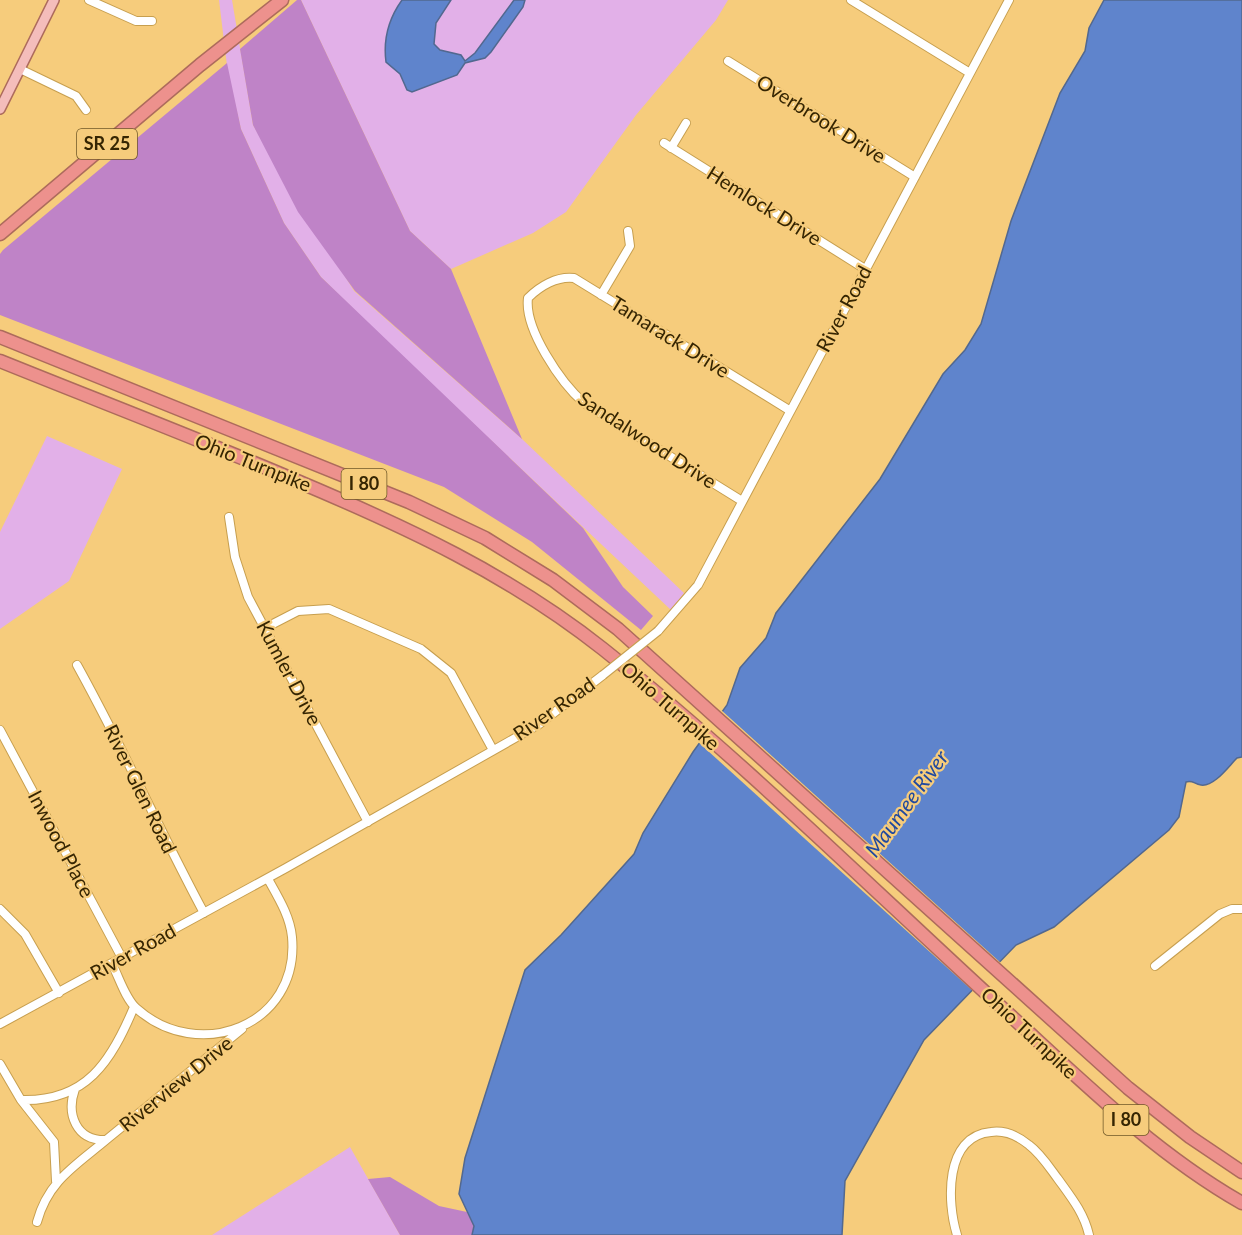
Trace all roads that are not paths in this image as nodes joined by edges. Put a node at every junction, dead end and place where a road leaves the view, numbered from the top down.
1 (54, 0) edge
2 (89, 0) edge
3 (282, 0) edge
4 (851, 0) edge
5 (1009, 0) edge
6 (152, 21) dead end
7 (728, 61) dead end
8 (20, 69) junction
9 (970, 73) junction
10 (0, 109) edge
11 (87, 110) dead end
12 (686, 123) dead end
13 (915, 177) junction
14 (627, 231) dead end
15 (0, 234) edge
16 (865, 269) junction
17 (548, 284) joint
18 (601, 294) junction
19 (0, 337) edge
20 (0, 361) edge
21 (789, 410) junction
22 (742, 501) junction
23 (230, 517) dead end
24 (265, 628) junction
25 (76, 665) dead end
26 (0, 730) edge
27 (493, 750) junction
28 (368, 822) junction
29 (268, 879) junction
30 (0, 909) edge
31 (1242, 909) edge
32 (204, 913) junction
33 (122, 958) junction
34 (112, 964) junction
35 (1155, 966) dead end
36 (59, 993) junction
37 (134, 1006) junction
38 (0, 1024) edge
39 (245, 1026) junction
40 (0, 1064) edge
41 (75, 1089) junction
42 (21, 1100) junction
43 (106, 1140) junction
44 (1242, 1172) edge
45 (56, 1180) junction
46 (1242, 1203) edge
47 (37, 1222) dead end
48 (957, 1235) edge
49 (1089, 1235) edge

1 - 8 main road
2 - 6 street
3 - 15 highway, SR 25
4 - 9 street
5 - 9 street, River Road
7 - 13 street, Overbrook Drive
8 - 10 main road
8 - 11 street
9 - 13 street, River Road
12 - 16 street, Hemlock Drive
13 - 16 street, River Road
14 - 18 street
16 - 21 street, River Road
17 - 18 street, Tamarack Drive
17 - 22 street, Sandalwood Drive
18 - 21 street, Tamarack Drive
19 - 44 highway, Ohio Turnpike / I 80
20 - 46 highway, Ohio Turnpike / I 80
21 - 22 street, River Road
22 - 27 street, River Road, bridge
23 - 24 street, Kumler Drive
24 - 27 street
24 - 28 street, Kumler Drive
25 - 32 street, River Glen Road
26 - 33 street, Inwood Place
27 - 28 street, River Road
28 - 29 street, River Road
29 - 32 street, River Road
29 - 39 street, Riverview Drive
30 - 36 street
31 - 35 street
32 - 33 street, River Road
33 - 34 street, River Road
34 - 36 street, River Road
34 - 37 street
36 - 38 street, River Road
37 - 39 street
37 - 41 street
39 - 43 street, Riverview Drive
40 - 42 street
41 - 42 street
41 - 43 street, Riverview Drive
42 - 45 street
43 - 45 street, Riverview Drive
45 - 47 street, Riverview Drive
48 - 49 street

